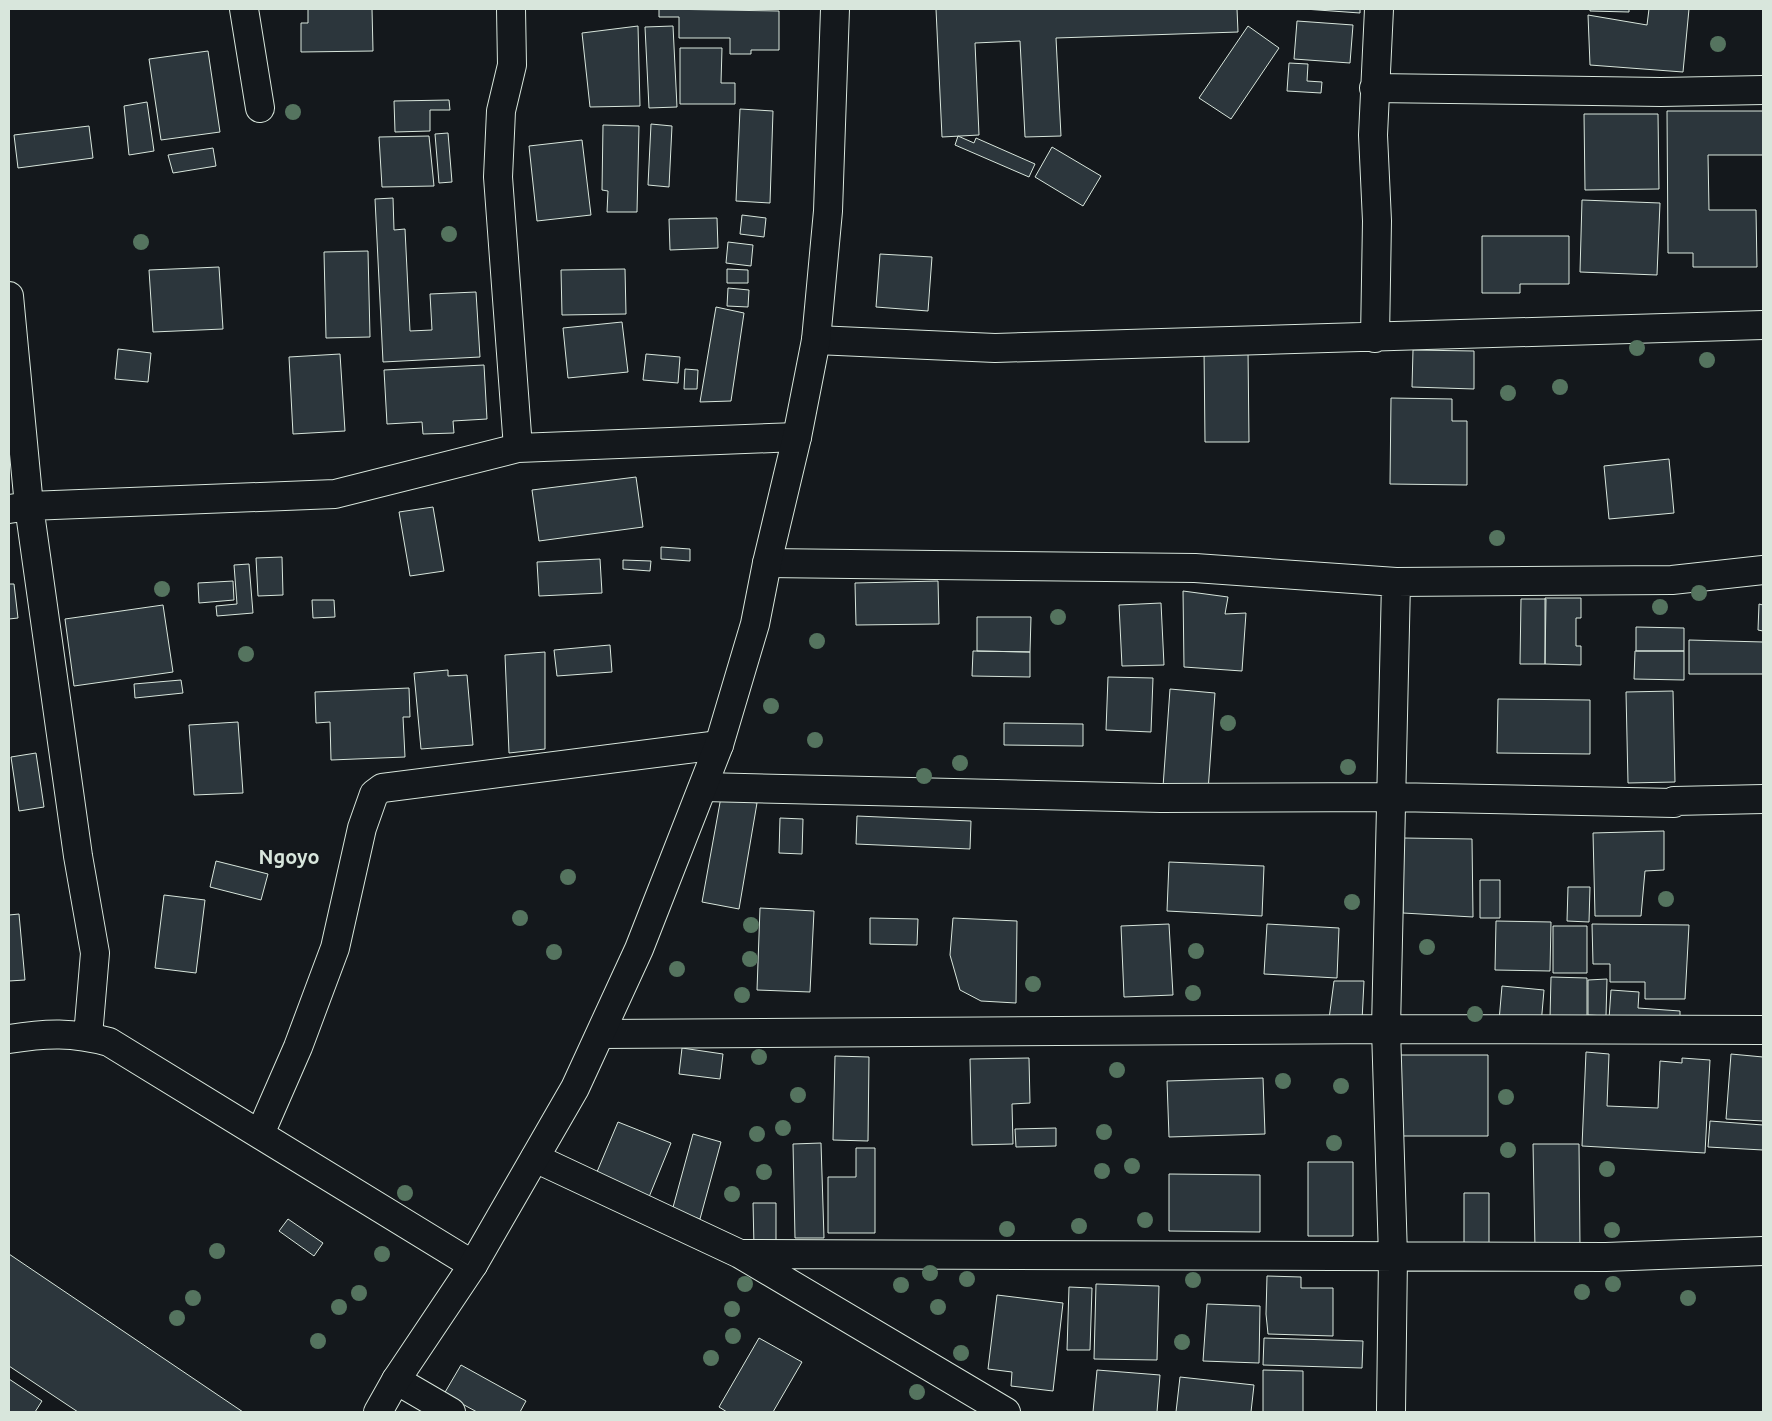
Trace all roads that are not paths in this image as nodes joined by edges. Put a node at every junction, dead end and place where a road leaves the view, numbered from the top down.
1 (244, 9) edge
2 (511, 9) edge
3 (835, 9) edge
4 (1379, 9) edge
5 (1374, 88) junction
6 (1763, 90) edge
7 (260, 108) dead end
8 (9, 296) edge
9 (1763, 326) edge
10 (1375, 338) junction
11 (816, 340) junction
12 (797, 437) junction
13 (518, 448) junction
14 (19, 507) edge
15 (767, 563) junction
16 (1763, 570) edge
17 (1396, 582) junction
18 (719, 745) junction
19 (704, 787) junction
20 (1391, 797) junction
21 (1763, 799) edge
22 (1386, 1029) junction
23 (1763, 1030) edge
24 (602, 1034) junction
25 (88, 1036) junction
26 (9, 1039) edge
27 (260, 1134) junction
28 (535, 1158) junction
29 (1763, 1250) edge
30 (740, 1254) junction
31 (1393, 1256) junction
32 (473, 1265) junction
33 (396, 1380) junction
34 (378, 1412) edge
35 (451, 1412) edge
36 (1006, 1412) edge
37 (1391, 1412) edge

1 - 7 main road
2 - 13 main road
3 - 11 main road
4 - 5 main road
5 - 6 main road
5 - 10 main road
8 - 14 main road
9 - 10 main road
10 - 11 main road
11 - 12 main road
12 - 13 main road
12 - 15 main road
13 - 14 main road
14 - 25 main road
15 - 17 main road
15 - 18 main road
16 - 17 main road
17 - 20 main road
18 - 19 main road
18 - 27 main road
19 - 20 main road
19 - 24 main road
20 - 21 main road
20 - 22 main road
22 - 23 main road
22 - 24 main road
22 - 31 main road
24 - 28 main road
25 - 26 main road
25 - 27 main road
27 - 32 main road
28 - 30 main road
28 - 32 main road
29 - 31 main road
30 - 31 main road
30 - 36 main road
31 - 37 main road
32 - 33 main road
33 - 34 main road
33 - 35 main road

